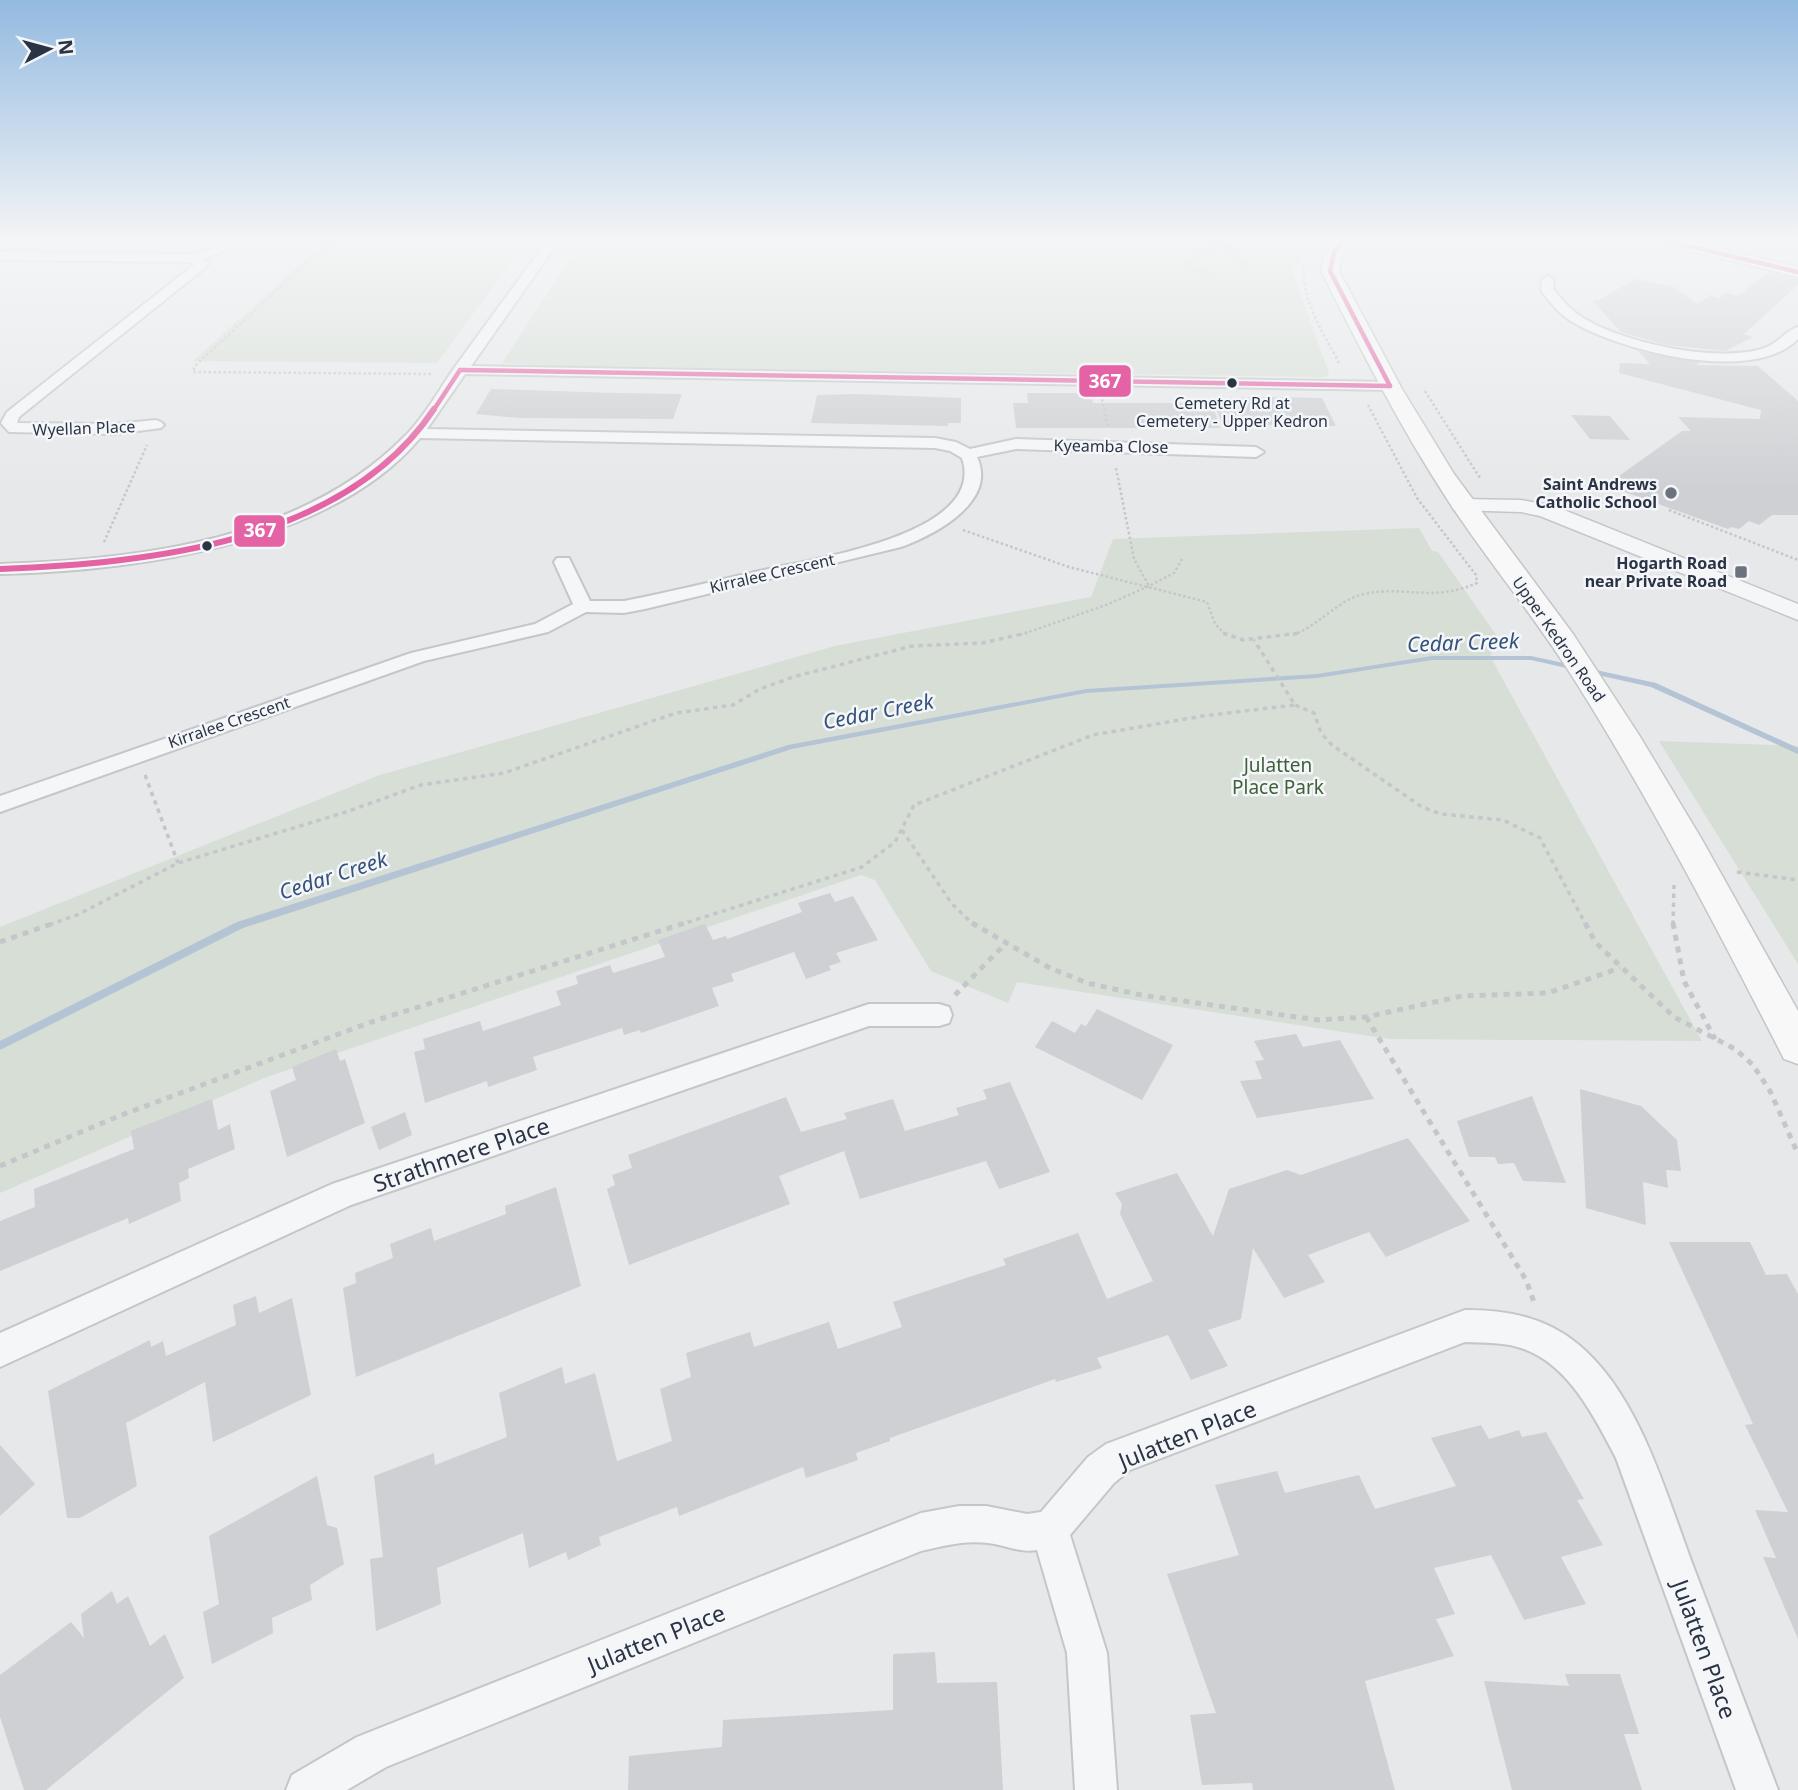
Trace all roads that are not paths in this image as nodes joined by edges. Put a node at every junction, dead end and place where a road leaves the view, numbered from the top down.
1 (130, 322) edge
2 (495, 322) edge
3 (1356, 322) edge
4 (1581, 322) edge
5 (1797, 333) edge
6 (460, 370) junction
7 (1390, 386) junction
8 (156, 425) road end
9 (416, 433) junction
10 (1256, 452) dead end
11 (967, 454) junction
12 (1462, 505) junction
13 (563, 562) dead end
14 (0, 569) edge
15 (583, 606) junction
16 (1798, 613) edge
17 (0, 804) edge
18 (939, 1015) road end
19 (1798, 1048) edge
20 (0, 1350) edge
21 (1050, 1529) junction
22 (307, 1790) edge
23 (1096, 1790) edge
24 (1757, 1790) edge

1 - 8 street, Wyellan Place
2 - 6 street
3 - 7 main road, Upper Kedron Road
4 - 5 street
6 - 7 street
6 - 9 street
7 - 12 main road, Upper Kedron Road
9 - 11 street
9 - 14 street
10 - 11 street, Kyeamba Close
11 - 15 street, Kirralee Crescent
12 - 16 street
12 - 19 main road, Upper Kedron Road
13 - 15 street
15 - 17 street, Kirralee Crescent
18 - 20 street, Strathmere Place
21 - 22 street, Julatten Place
21 - 23 street
21 - 24 street, Julatten Place

